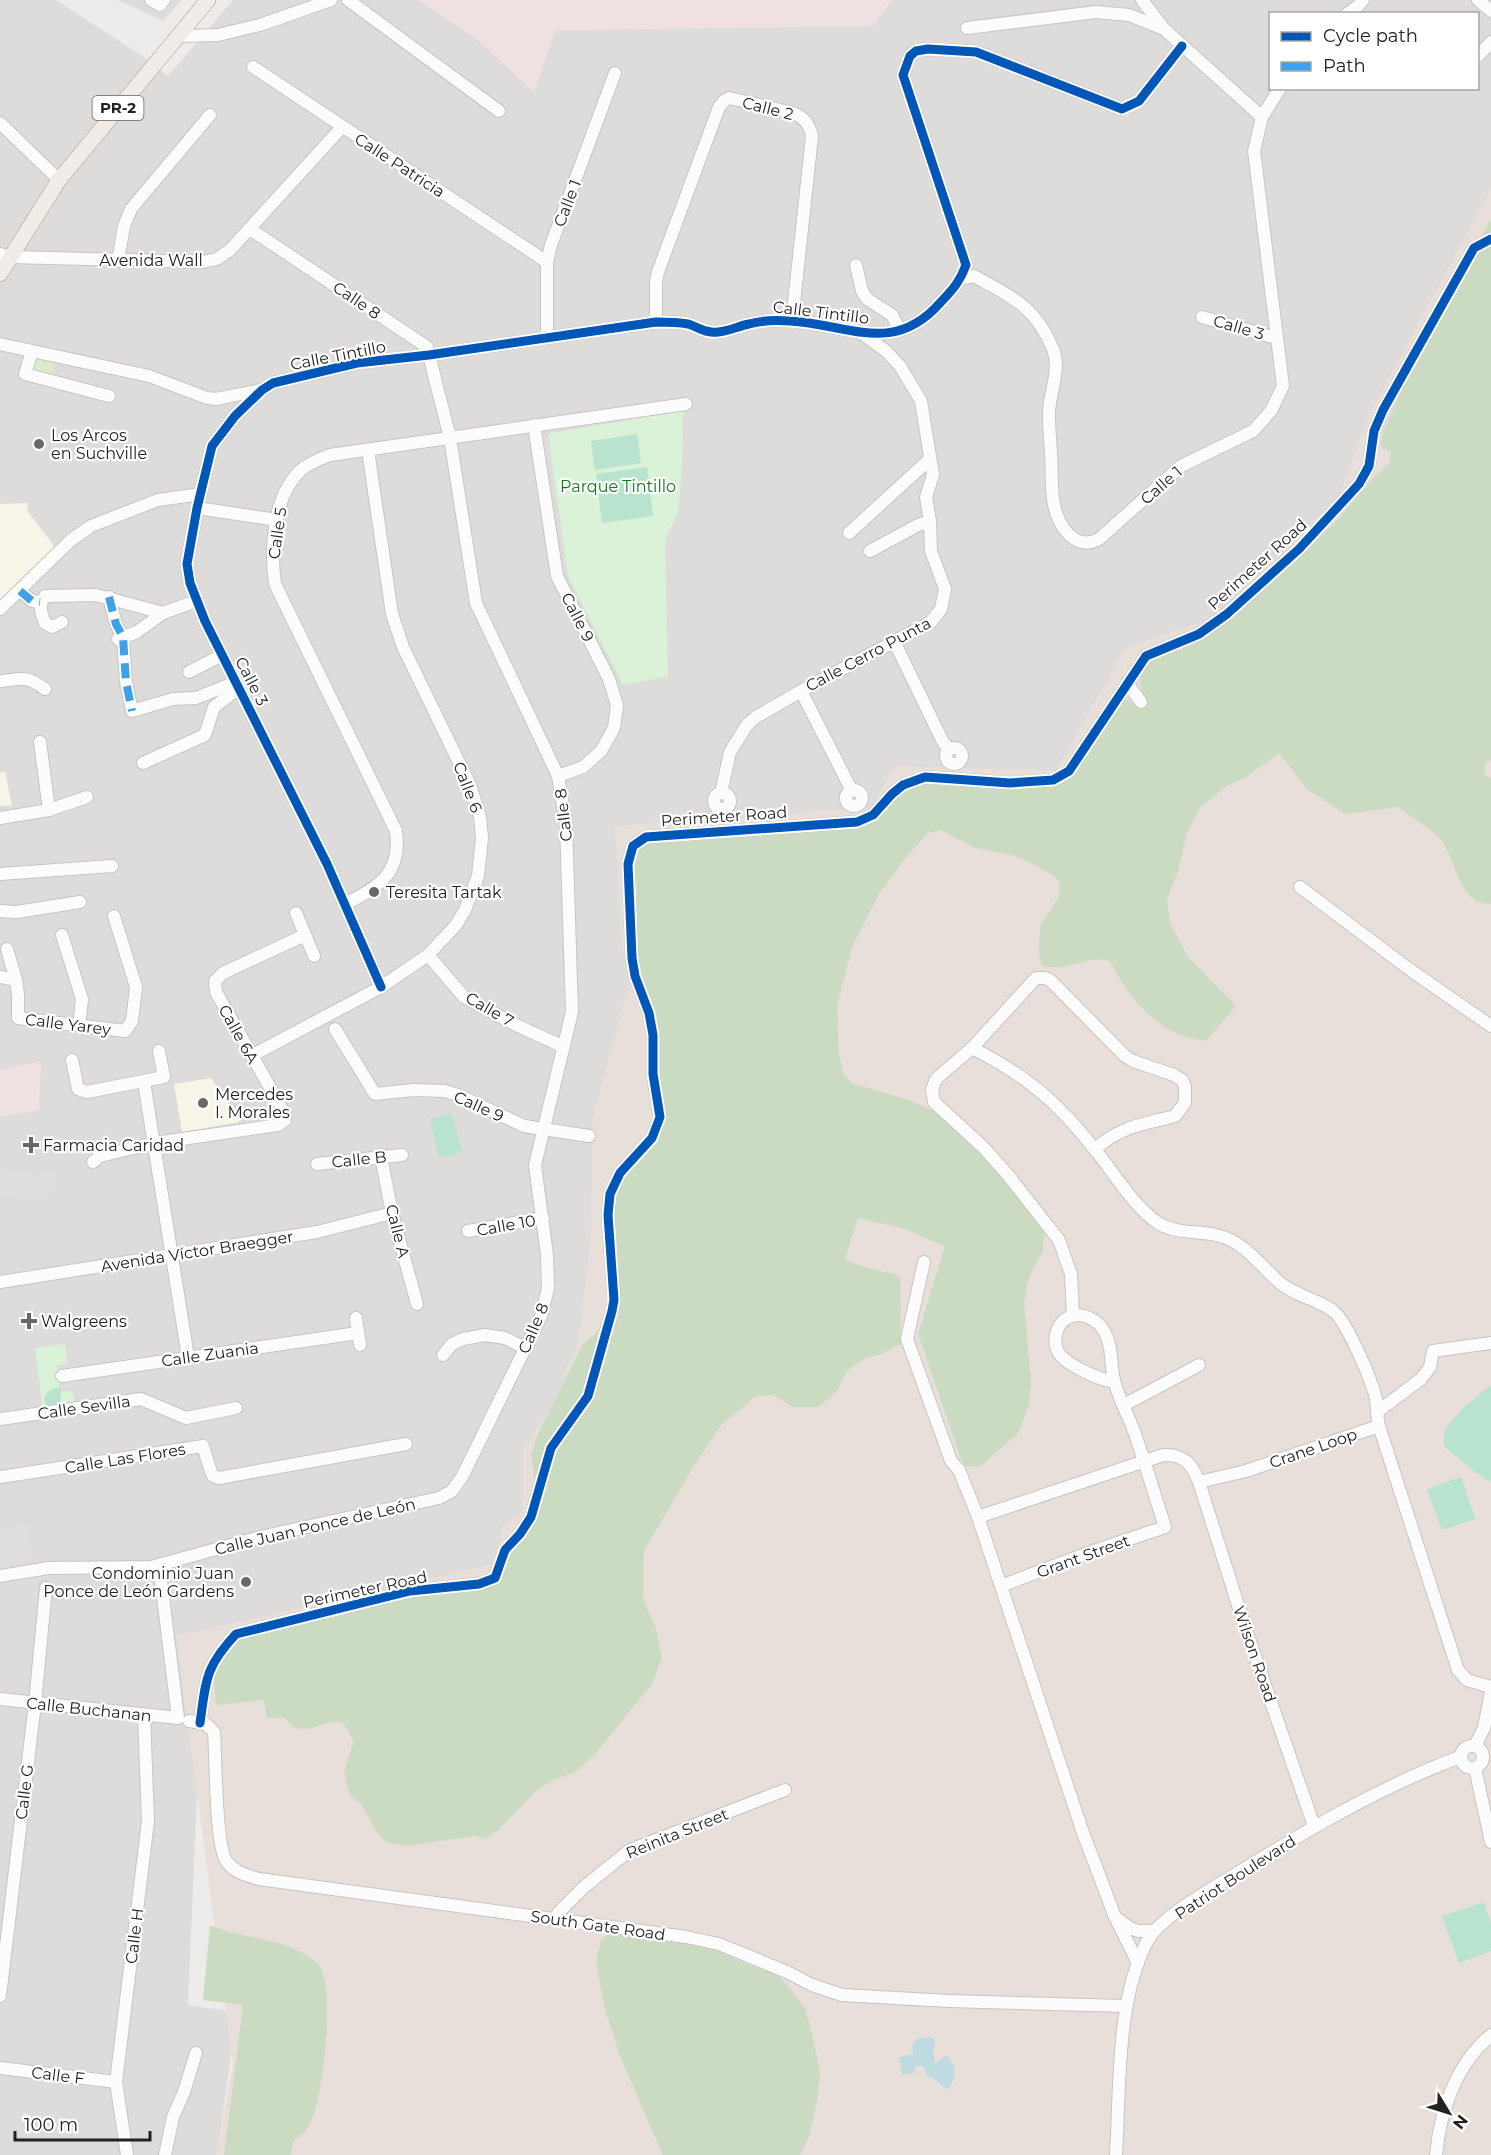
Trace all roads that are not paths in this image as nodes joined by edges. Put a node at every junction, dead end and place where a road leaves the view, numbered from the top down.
1 (151, 0) edge
2 (164, 0) edge
3 (208, 0) edge
4 (331, 0) edge
5 (348, 0) edge
6 (1142, 0) edge
7 (1363, 0) edge
8 (1478, 0) edge
9 (1491, 11) edge
10 (1349, 12) edge
11 (967, 28) dead end
12 (1164, 29) junction
13 (178, 36) junction
14 (1491, 42) edge
15 (1182, 46) junction
16 (1479, 55) edge
17 (253, 67) dead end
18 (615, 73) dead end
19 (1279, 90) edge
20 (499, 111) dead end
21 (210, 115) dead end
22 (1262, 117) junction
23 (0, 123) edge
24 (342, 127) junction
25 (59, 180) junction
26 (250, 229) junction
27 (1491, 239) edge
28 (5, 255) edge
29 (118, 261) junction
30 (547, 262) junction
31 (856, 265) dead end
32 (0, 274) edge
33 (962, 279) junction
34 (1202, 317) dead end
35 (792, 321) junction
36 (656, 322) junction
37 (899, 329) junction
38 (860, 333) junction
39 (547, 338) junction
40 (1276, 338) junction
41 (0, 344) edge
42 (32, 351) junction
43 (429, 355) junction
44 (262, 390) junction
45 (109, 396) dead end
46 (686, 404) dead end
47 (534, 425) junction
48 (450, 438) junction
49 (368, 450) junction
50 (930, 459) junction
51 (201, 495) junction
52 (197, 508) junction
53 (277, 520) junction
54 (930, 521) junction
55 (849, 533) dead end
56 (870, 551) dead end
57 (20, 591) junction
58 (109, 597) junction
59 (43, 599) junction
60 (196, 601) junction
61 (0, 609) edge
62 (163, 613) junction
63 (62, 622) dead end
64 (120, 638) junction
65 (894, 641) junction
66 (222, 655) junction
67 (189, 672) dead end
68 (0, 681) edge
69 (1127, 683) junction
70 (238, 685) junction
71 (45, 689) dead end
72 (801, 691) junction
73 (1141, 702) dead end
74 (40, 742) dead end
75 (949, 750) dead end
76 (143, 763) dead end
77 (558, 776) junction
78 (852, 791) dead end
79 (721, 793) dead end
80 (87, 796) dead end
81 (49, 810) junction
82 (0, 818) edge
83 (112, 866) dead end
84 (0, 874) edge
85 (1300, 887) dead end
86 (80, 902) dead end
87 (345, 904) junction
88 (0, 911) edge
89 (296, 913) dead end
90 (114, 916) dead end
91 (62, 935) dead end
92 (305, 935) junction
93 (7, 949) dead end
94 (428, 955) junction
95 (314, 956) dead end
96 (0, 977) edge
97 (16, 980) junction
98 (381, 987) junction
99 (80, 1026) junction
100 (1491, 1026) edge
101 (335, 1029) dead end
102 (564, 1047) junction
103 (972, 1048) junction
104 (159, 1051) dead end
105 (251, 1056) junction
106 (72, 1060) dead end
107 (144, 1082) junction
108 (542, 1130) junction
109 (589, 1136) dead end
110 (155, 1143) junction
111 (1095, 1149) junction
112 (402, 1155) dead end
113 (381, 1157) junction
114 (93, 1162) dead end
115 (316, 1164) dead end
116 (392, 1213) junction
117 (543, 1218) junction
118 (468, 1231) dead end
119 (171, 1255) junction
120 (924, 1262) dead end
121 (0, 1282) edge
122 (417, 1304) dead end
123 (1073, 1316) junction
124 (356, 1318) dead end
125 (1491, 1343) edge
126 (525, 1348) junction
127 (443, 1355) dead end
128 (188, 1357) junction
129 (1199, 1365) dead end
130 (62, 1376) dead end
131 (1114, 1381) junction
132 (1124, 1405) junction
133 (236, 1408) dead end
134 (1377, 1412) junction
135 (0, 1419) edge
136 (1379, 1426) junction
137 (406, 1444) dead end
138 (1144, 1460) junction
139 (0, 1477) edge
140 (1199, 1482) junction
141 (452, 1491) joint
142 (978, 1517) junction
143 (159, 1565) junction
144 (0, 1576) edge
145 (1001, 1586) junction
146 (46, 1588) dead end
147 (1491, 1690) edge
148 (0, 1699) edge
149 (35, 1702) junction
150 (144, 1715) junction
151 (189, 1720) junction
152 (1475, 1746) junction
153 (1460, 1758) junction
154 (1475, 1768) junction
155 (785, 1790) dead end
156 (1314, 1826) junction
157 (1491, 1842) edge
158 (1115, 1917) junction
159 (555, 1919) junction
160 (1154, 1931) junction
161 (1138, 1965) junction
162 (0, 1996) edge
163 (1126, 2006) junction
164 (1491, 2035) edge
165 (196, 2053) dead end
166 (0, 2068) edge
167 (116, 2082) junction
168 (127, 2155) edge
169 (165, 2155) edge
170 (1116, 2155) edge
171 (1436, 2155) edge

1 - 2 street
3 - 13 main road, PR-2
4 - 13 street
5 - 20 street
6 - 12 street
7 - 10 street
8 - 9 street
11 - 12 street
12 - 15 street
13 - 25 main road, PR-2
14 - 16 street
15 - 22 street
15 - 33 street
17 - 24 street, Calle Patricia
18 - 30 street, Calle 1
19 - 22 street, Calle 1
21 - 29 street
22 - 40 street, Calle 1
23 - 25 street
24 - 26 street, Avenida Wall
24 - 30 street, Calle Patricia
25 - 28 main road, PR-2
26 - 29 street, Avenida Wall
26 - 43 street, Calle 8
27 - 69 street, Perimeter Road
28 - 29 street, Avenida Wall
28 - 32 main road, PR-2
30 - 39 street, Calle 1
31 - 37 street
33 - 37 street, Calle Tintillo
33 - 40 street, Calle 1
34 - 40 street, Calle 3
35 - 36 street, Calle Tintillo
35 - 36 street, Calle 2
35 - 38 street, Calle Tintillo
36 - 39 street, Calle Tintillo
37 - 38 street, Calle Tintillo
38 - 50 street, Calle Cerro Punta
39 - 43 street, Calle Tintillo
41 - 42 street
42 - 44 street
42 - 45 street
43 - 44 street, Calle Tintillo
43 - 48 street, Calle 8
44 - 51 street, Calle 3
46 - 47 street, Calle 5
47 - 48 street, Calle 5
47 - 77 street, Calle 9
48 - 49 street, Calle 5
48 - 77 street, Calle 8
49 - 53 street, Calle 5
49 - 94 street, Calle 6
50 - 54 street, Calle Cerro Punta
50 - 55 street
51 - 52 street, Calle 3
51 - 57 street
52 - 53 street
52 - 60 street, Calle 3
53 - 87 street, Calle 5
54 - 56 street
54 - 65 street, Calle Cerro Punta
57 - 59 street
57 - 61 street
58 - 59 street
58 - 62 street
58 - 64 street
59 - 63 street
60 - 62 street
60 - 66 street, Calle 3
62 - 64 street
64 - 70 street
65 - 72 street, Calle Cerro Punta
65 - 75 street
66 - 67 street
66 - 70 street, Calle 3
68 - 71 street
69 - 73 street
69 - 151 street, Perimeter Road
70 - 76 street
70 - 87 street, Calle 3
72 - 78 street
72 - 79 street, Calle Cerro Punta
74 - 81 street
77 - 102 street, Calle 8
80 - 81 street
81 - 82 street
83 - 84 street
85 - 100 street
86 - 88 street
87 - 98 street, Calle 3
89 - 92 street
90 - 99 street, Calle Yarey
91 - 99 street
92 - 95 street
92 - 105 street, Calle 6A
93 - 97 street
94 - 98 street, Calle 6
94 - 102 street, Calle 7
96 - 97 street
97 - 99 street, Calle Yarey
98 - 105 street, Calle 6
101 - 108 street, Calle 9
102 - 108 street, Calle 8
103 - 111 street
103 - 111 street
103 - 123 street
104 - 107 street
105 - 110 street, Calle 6A
106 - 107 street
107 - 110 street
108 - 109 street, Calle 9
108 - 117 street, Calle 8
110 - 114 street
110 - 119 street
111 - 134 street
112 - 113 street, Calle B
113 - 115 street, Calle B
113 - 116 street, Calle A
116 - 119 street, Avenida Víctor Braegger
116 - 122 street, Calle A
117 - 118 street, Calle 10
117 - 126 street, Calle 8
119 - 121 street, Avenida Víctor Braegger
119 - 128 street
120 - 142 street
123 - 131 street
123 - 131 street
124 - 128 street, Calle Zuania
125 - 134 street
126 - 127 street
126 - 141 street, Calle 8
128 - 130 street, Calle Zuania
129 - 132 street
131 - 132 street
132 - 138 street
133 - 135 street, Calle Sevilla
134 - 136 street
136 - 140 street, Crane Loop
136 - 147 street, Crane Loop
137 - 139 street, Calle Las Flores
138 - 140 street
138 - 142 street
138 - 145 street, Grant Street
140 - 156 street, Wilson Road
141 - 143 street, Calle Juan Ponce de León
142 - 145 street
143 - 144 street, Calle Juan Ponce de León
143 - 151 street
145 - 158 street
146 - 149 street, Calle G
147 - 152 street
148 - 149 street, Calle Buchanan
149 - 150 street, Calle Buchanan
149 - 162 street, Calle G
150 - 151 street, Calle Buchanan
150 - 167 street, Calle H
151 - 159 street, South Gate Road
152 - 153 street
152 - 154 street
153 - 154 street
153 - 156 street, Patriot Boulevard
154 - 157 street
155 - 159 street, Reinita Street
156 - 160 street, Patriot Boulevard
158 - 160 street
158 - 161 street
159 - 163 street, South Gate Road
160 - 161 street, Patriot Boulevard
161 - 163 street, Patriot Boulevard
163 - 170 street, Patriot Boulevard
164 - 171 street
165 - 169 street
166 - 167 street, Calle F
167 - 168 street, Calle H

